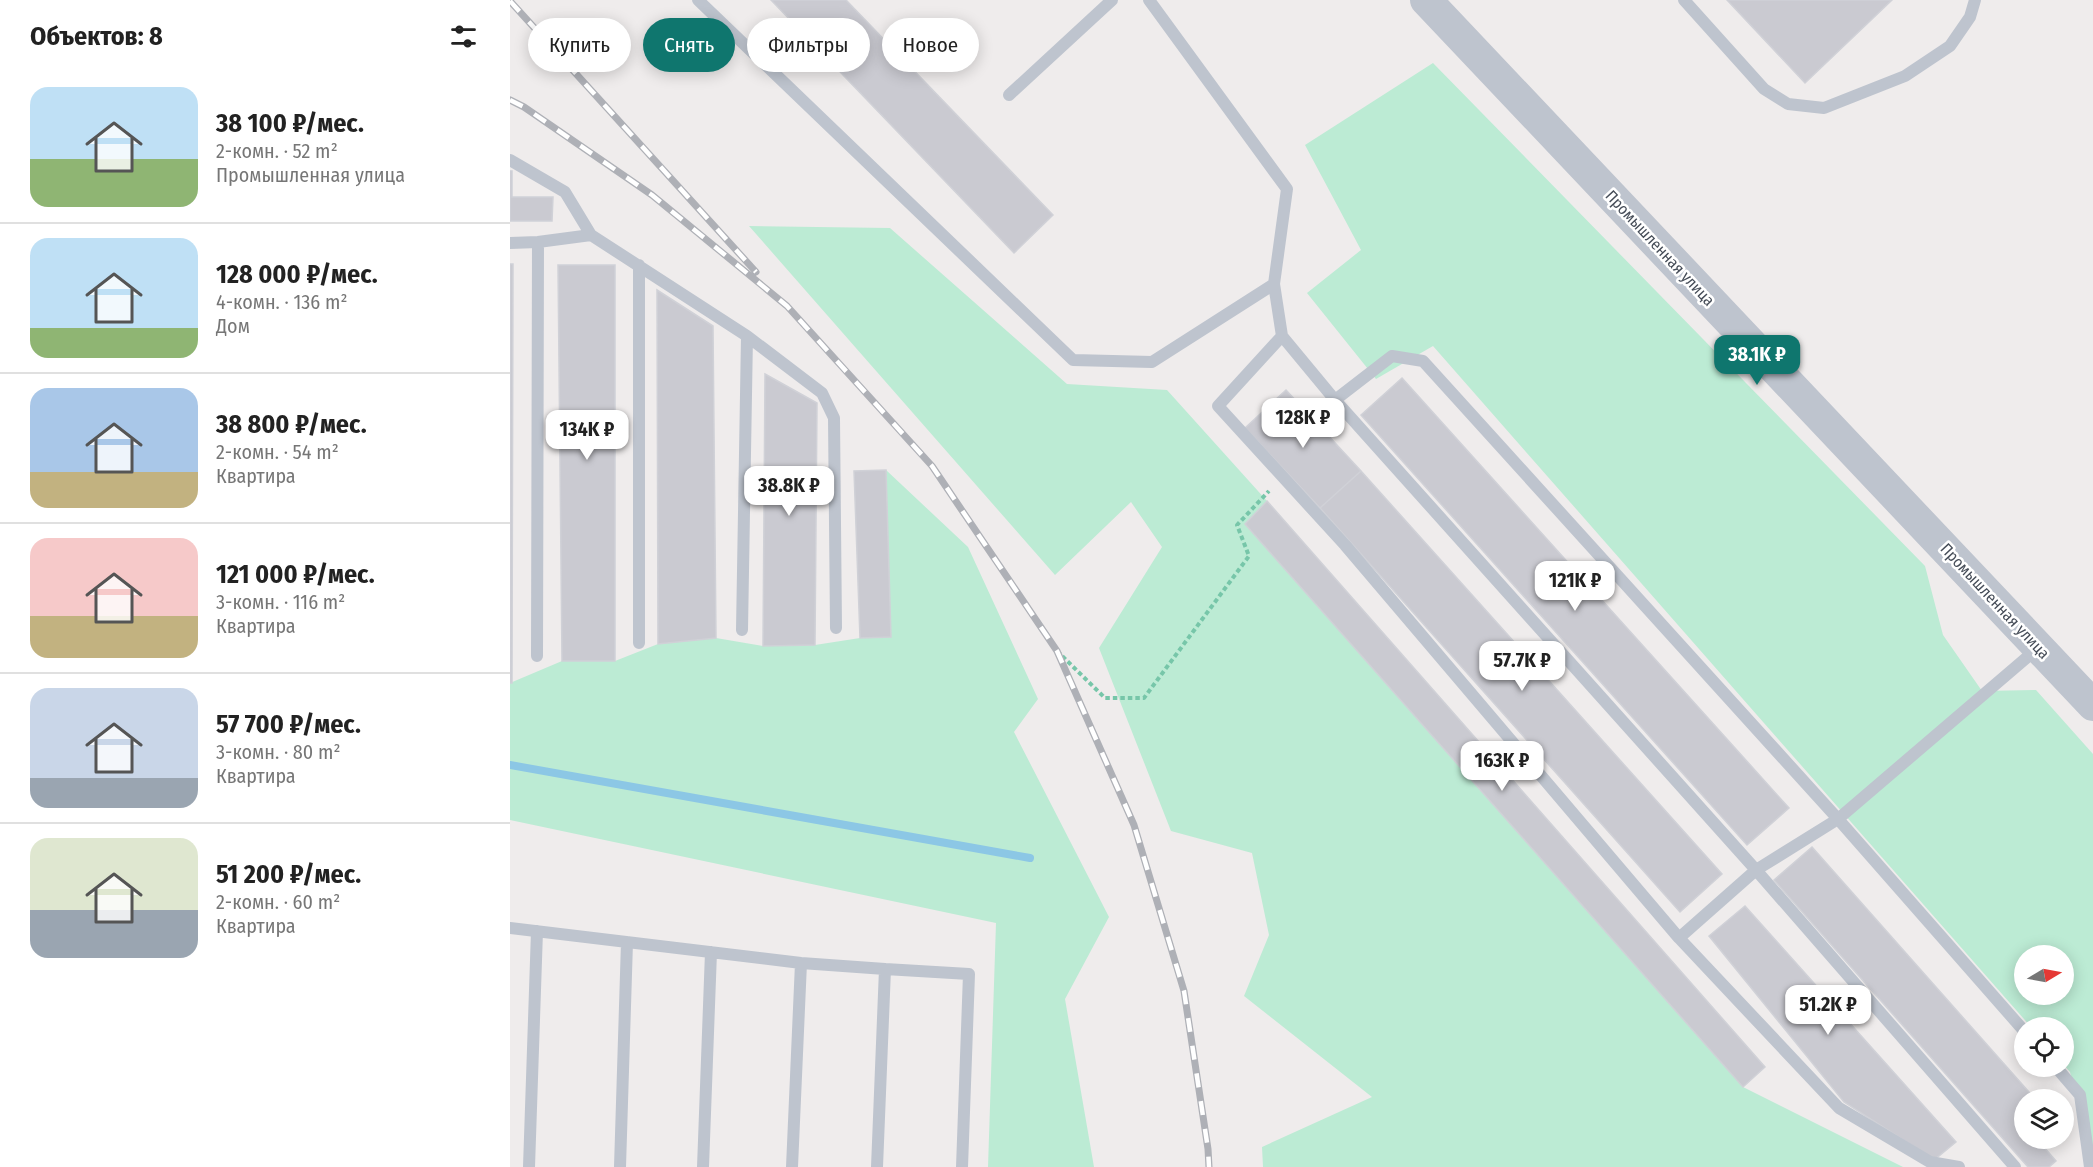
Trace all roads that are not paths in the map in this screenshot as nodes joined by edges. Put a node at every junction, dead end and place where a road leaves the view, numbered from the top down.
1 (698, 0) edge
2 (1112, 0) edge
3 (1149, 0) edge
4 (1426, 0) edge
5 (1684, 0) edge
6 (1975, 0) edge
7 (1009, 95) dead end
8 (510, 160) edge
9 (591, 235) junction
10 (538, 242) junction
11 (510, 243) edge
12 (639, 265) junction
13 (1274, 284) junction
14 (747, 336) junction
15 (1282, 336) junction
16 (1335, 400) junction
17 (836, 628) dead end
18 (742, 630) dead end
19 (639, 643) dead end
20 (2039, 647) junction
21 (537, 656) dead end
22 (2093, 705) edge
23 (1838, 819) junction
24 (1756, 870) junction
25 (510, 928) edge
26 (537, 931) junction
27 (1679, 938) junction
28 (627, 942) junction
29 (711, 952) junction
30 (801, 963) junction
31 (885, 969) junction
32 (2014, 1019) edge
33 (2064, 1077) edge
34 (529, 1167) edge
35 (620, 1167) edge
36 (703, 1167) edge
37 (792, 1167) edge
38 (877, 1167) edge
39 (962, 1167) edge
40 (1959, 1167) edge
41 (2014, 1167) edge
42 (2090, 1167) edge

1 - 13 lane
2 - 7 lane
3 - 13 lane
4 - 20 street, Промышленная улица
5 - 6 lane
8 - 9 lane
9 - 10 lane
9 - 12 lane
10 - 11 lane
10 - 21 lane
12 - 14 lane
12 - 19 lane
13 - 15 lane
14 - 17 lane
14 - 18 lane
15 - 16 lane
15 - 27 lane
16 - 23 lane
16 - 24 lane
20 - 22 street, Промышленная улица
20 - 23 lane
23 - 24 lane
23 - 32 lane
24 - 27 lane
24 - 41 lane
25 - 26 lane
26 - 28 lane
26 - 34 lane
27 - 40 lane
28 - 29 lane
28 - 35 lane
29 - 30 lane
29 - 36 lane
30 - 31 lane
30 - 37 lane
31 - 38 lane
31 - 39 lane
33 - 42 lane

